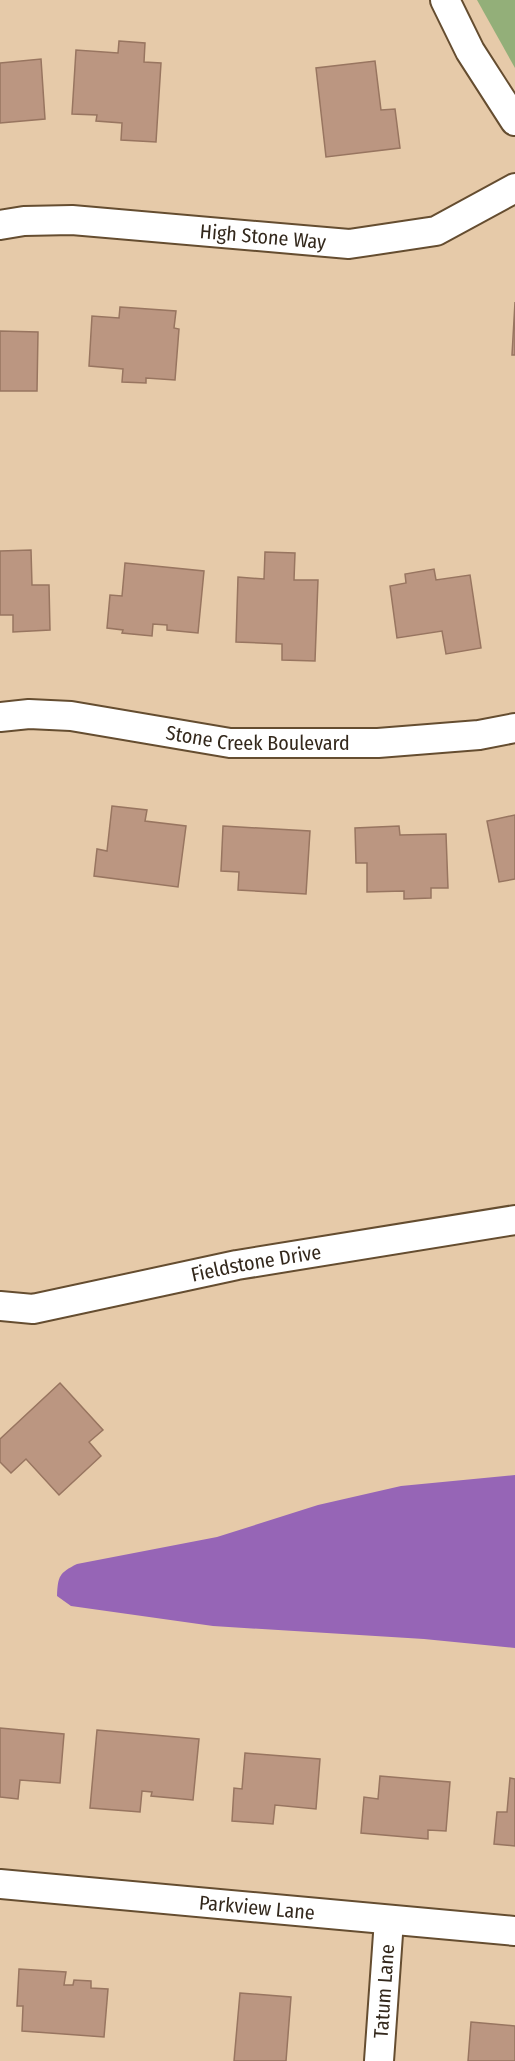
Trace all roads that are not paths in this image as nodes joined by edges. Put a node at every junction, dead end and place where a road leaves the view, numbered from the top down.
1 (445, 0) edge
2 (515, 120) edge
3 (515, 188) edge
4 (0, 225) edge
5 (0, 717) edge
6 (515, 728) edge
7 (515, 1220) edge
8 (0, 1306) edge
9 (0, 1884) edge
10 (389, 1920) junction
11 (515, 1931) edge
12 (379, 2061) edge

1 - 2 street
3 - 4 street, High Stone Way
5 - 6 street, Stone Creek Boulevard
7 - 8 street, Fieldstone Drive
9 - 10 street, Parkview Lane
10 - 11 street, Parkview Lane
10 - 12 street, Tatum Lane

